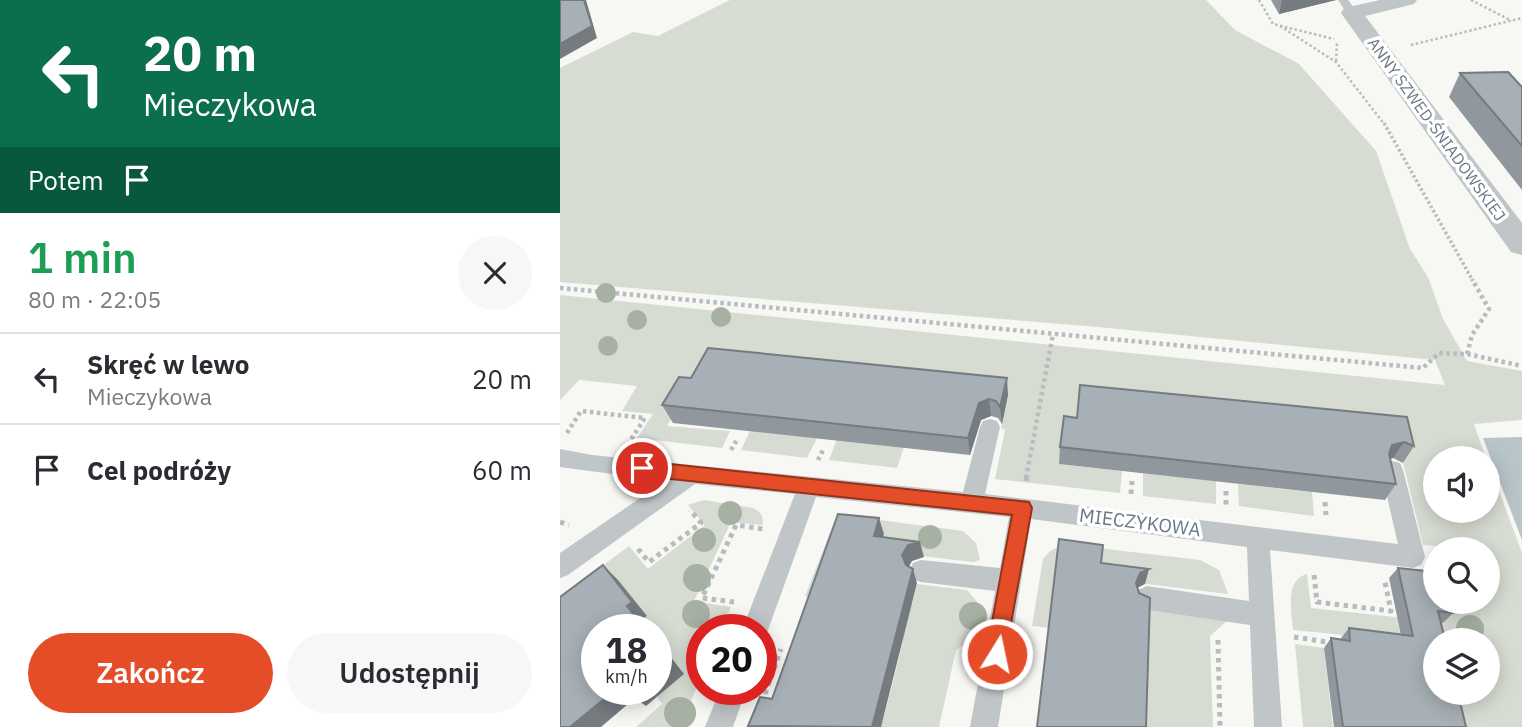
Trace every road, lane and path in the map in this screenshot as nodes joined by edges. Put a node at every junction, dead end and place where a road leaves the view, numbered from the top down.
1 (1259, 0) edge
2 (1407, 0) edge
3 (1471, 0) edge
4 (1348, 6) edge
5 (1522, 18) edge
6 (1511, 20) junction
7 (1280, 26) junction
8 (1337, 39) junction
9 (1346, 39) dead end
10 (1405, 46) dead end
11 (1336, 62) junction
12 (1522, 245) edge
13 (560, 288) edge
14 (1053, 334) junction
15 (1467, 354) junction
16 (1522, 366) edge
17 (990, 427) dead end
18 (738, 438) edge
19 (730, 453) dead end
20 (560, 458) edge
21 (1392, 470) edge
22 (693, 472) junction
23 (809, 486) junction
24 (1024, 497) junction
25 (1325, 502) edge
26 (683, 503) dead end
27 (972, 503) junction
28 (1326, 521) dead end
29 (770, 524) dead end
30 (1258, 536) junction
31 (630, 540) dead end
32 (560, 568) edge
33 (921, 571) dead end
34 (1009, 581) junction
35 (1147, 597) edge
36 (734, 612) dead end
37 (761, 614) edge
38 (1262, 615) junction
39 (1290, 636) dead end
40 (1342, 644) edge
41 (783, 646) dead end
42 (777, 662) edge
43 (727, 705) edge
44 (719, 727) edge
45 (984, 727) edge
46 (1268, 727) edge

1 - 7 path
2 - 4 street, ANNY SZWED-ŚNIADOWSKIEJ
3 - 6 path
4 - 12 street, ANNY SZWED-ŚNIADOWSKIEJ
5 - 6 path
6 - 10 path
7 - 8 path
7 - 11 path
8 - 9 path
8 - 11 path
11 - 15 path
13 - 14 path
14 - 15 path
14 - 24 path
15 - 16 path
17 - 27 lane
18 - 19 path
20 - 22 lane, MIECZYKOWA
21 - 30 lane, MIECZYKOWA
22 - 23 lane, MIECZYKOWA
22 - 32 lane
23 - 27 lane, MIECZYKOWA
23 - 37 lane
24 - 27 lane, MIECZYKOWA
24 - 30 lane, MIECZYKOWA
24 - 34 lane
25 - 28 path
26 - 31 path
29 - 36 path
30 - 38 lane
33 - 34 lane
34 - 45 lane
35 - 38 lane
38 - 46 lane
39 - 40 path
41 - 42 path
43 - 44 lane

